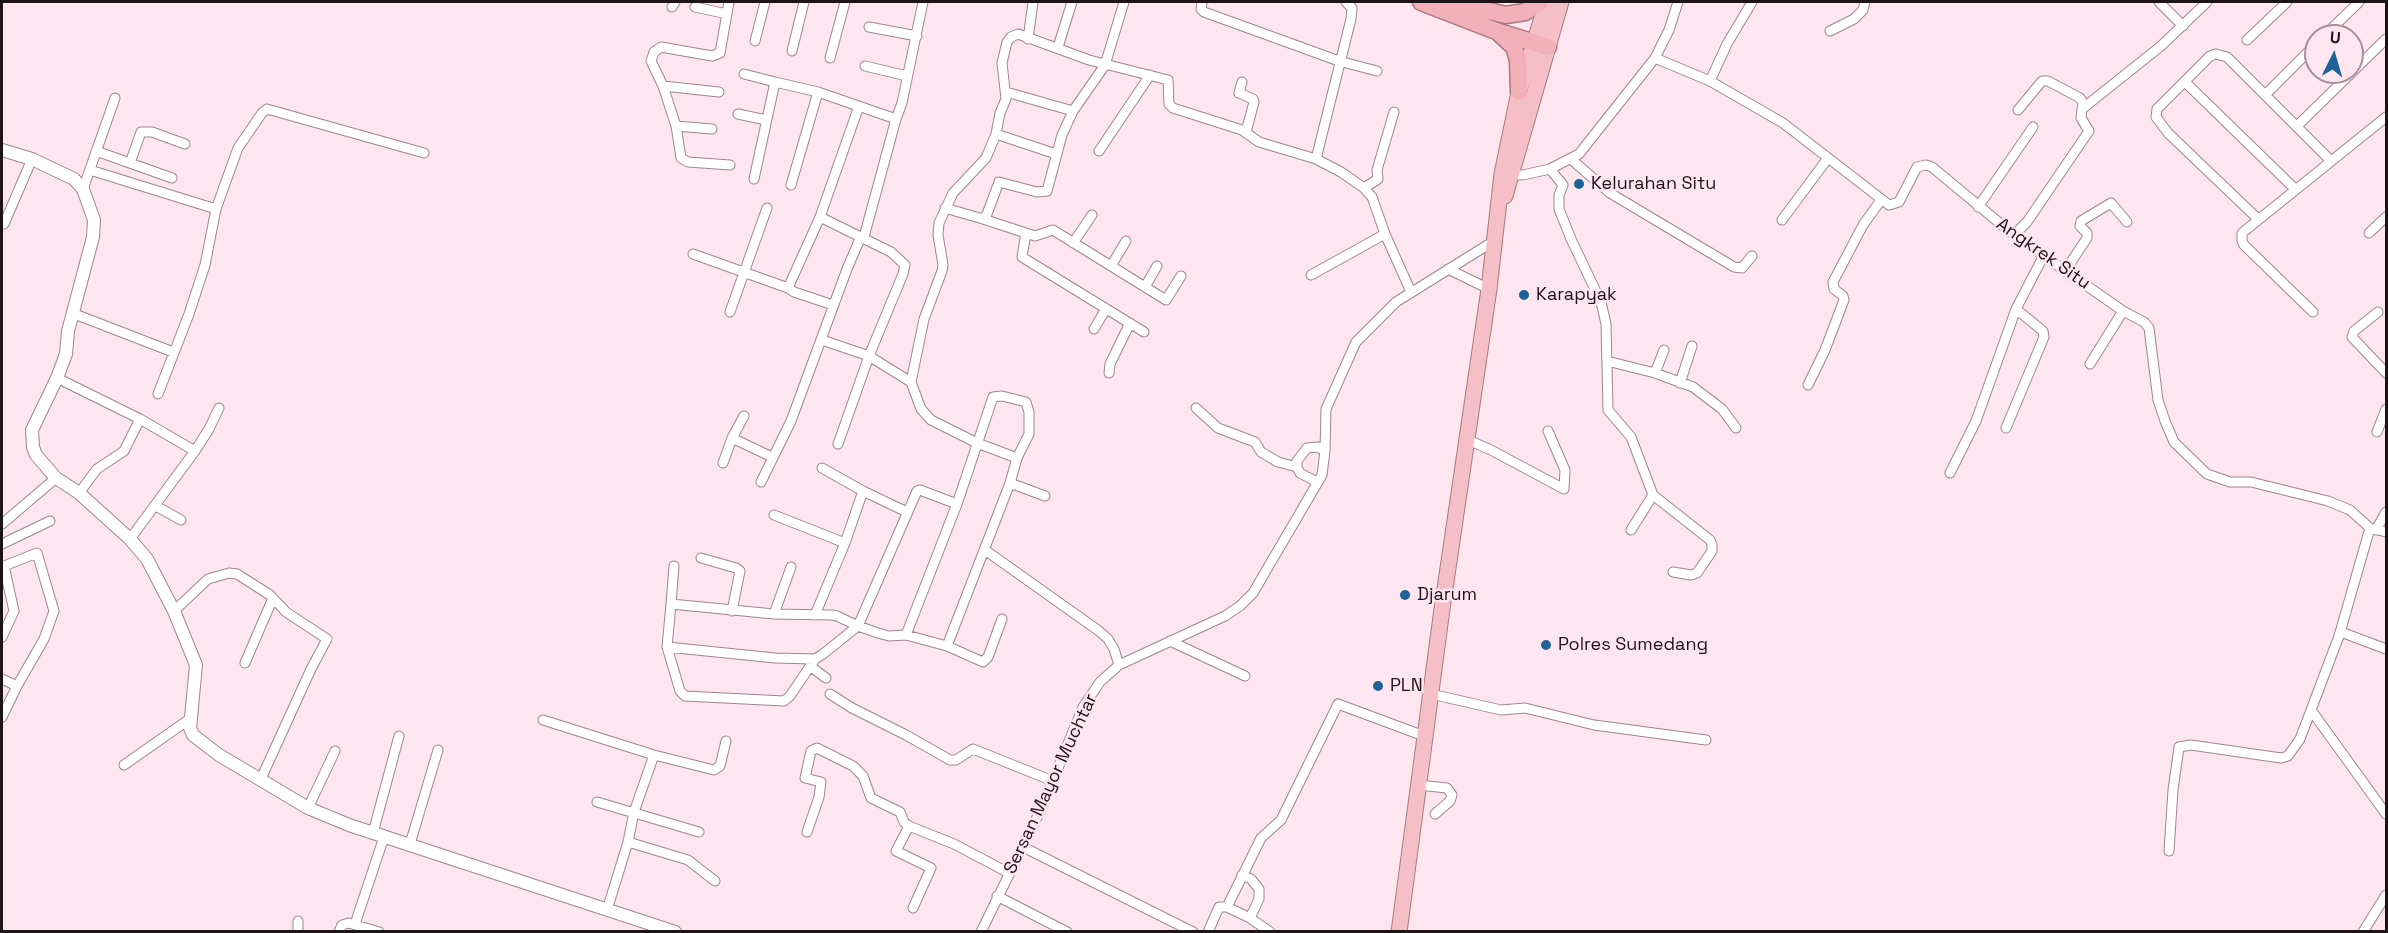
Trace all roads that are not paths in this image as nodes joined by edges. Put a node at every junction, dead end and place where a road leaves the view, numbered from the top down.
1 (729, 2) edge
2 (765, 2) edge
3 (804, 2) edge
4 (845, 2) edge
5 (923, 2) edge
6 (1033, 2) edge
7 (1072, 2) edge
8 (1124, 2) edge
9 (1202, 2) edge
10 (1346, 2) edge
11 (1421, 2) edge
12 (1450, 2) edge
13 (1540, 2) edge
14 (1547, 2) edge
15 (1561, 2) edge
16 (1678, 2) edge
17 (1752, 2) edge
18 (1865, 2) edge
19 (2159, 2) edge
20 (2207, 2) edge
21 (2287, 2) edge
22 (2359, 2) edge
23 (695, 7) dead end
24 (727, 14) junction
25 (2336, 24) edge
26 (2183, 26) junction
27 (869, 27) dead end
28 (1496, 31) junction
29 (1830, 31) dead end
30 (917, 36) junction
31 (1028, 39) junction
32 (2386, 39) edge
33 (2247, 40) dead end
34 (755, 41) dead end
35 (1542, 41) junction
36 (1058, 47) junction
37 (792, 51) dead end
38 (2304, 56) edge
39 (830, 58) dead end
40 (1655, 58) junction
41 (1339, 61) junction
42 (1106, 65) junction
43 (865, 66) dead end
44 (1377, 71) dead end
45 (744, 74) dead end
46 (1150, 75) junction
47 (907, 76) junction
48 (1710, 81) junction
49 (775, 82) junction
50 (1242, 82) dead end
51 (2184, 82) junction
52 (663, 86) junction
53 (719, 92) dead end
54 (818, 92) junction
55 (1006, 92) junction
56 (1519, 92) junction
57 (2265, 95) junction
58 (115, 98) dead end
59 (859, 106) junction
60 (2082, 109) junction
61 (2018, 110) dead end
62 (1073, 111) junction
63 (1394, 112) dead end
64 (738, 114) dead end
65 (2386, 117) edge
66 (896, 119) junction
67 (766, 120) junction
68 (676, 126) junction
69 (2298, 126) junction
70 (2033, 127) dead end
71 (712, 129) dead end
72 (1246, 132) junction
73 (996, 134) junction
74 (185, 144) dead end
75 (2, 150) edge
76 (96, 151) junction
77 (1099, 151) dead end
78 (424, 153) dead end
79 (1056, 154) junction
80 (1828, 158) junction
81 (32, 159) junction
82 (1316, 159) junction
83 (1570, 159) junction
84 (2330, 160) junction
85 (130, 163) junction
86 (730, 165) dead end
87 (1550, 169) junction
88 (90, 170) junction
89 (1507, 175) junction
90 (172, 178) dead end
91 (754, 179) dead end
92 (791, 185) dead end
93 (1364, 188) junction
94 (83, 189) junction
95 (2295, 189) junction
96 (1881, 200) junction
97 (1978, 207) junction
98 (767, 208) dead end
99 (945, 208) junction
100 (216, 209) junction
101 (1092, 215) dead end
102 (820, 217) junction
103 (2386, 217) edge
104 (983, 219) junction
105 (2258, 219) junction
106 (1782, 220) dead end
107 (2127, 222) dead end
108 (4, 224) dead end
109 (1026, 233) junction
110 (2369, 233) dead end
111 (1385, 234) junction
112 (2014, 236) junction
113 (864, 237) junction
114 (1126, 241) dead end
115 (1494, 241) junction
116 (1073, 243) junction
117 (693, 254) dead end
118 (2044, 255) junction
119 (1752, 256) dead end
120 (1111, 266) junction
121 (1157, 266) dead end
122 (1448, 269) junction
123 (2065, 271) junction
124 (743, 273) junction
125 (1311, 274) dead end
126 (1181, 276) dead end
127 (1145, 287) junction
128 (788, 288) junction
129 (1489, 289) junction
130 (1411, 292) junction
131 (833, 305) junction
132 (1106, 309) junction
133 (2016, 309) junction
134 (2123, 311) junction
135 (730, 312) dead end
136 (2313, 312) dead end
137 (2378, 312) dead end
138 (72, 313) junction
139 (1130, 323) junction
140 (1094, 329) dead end
141 (1144, 332) dead end
142 (822, 340) junction
143 (1692, 346) dead end
144 (1664, 350) dead end
145 (173, 352) junction
146 (869, 356) junction
147 (1607, 361) junction
148 (2090, 364) dead end
149 (1109, 373) dead end
150 (1655, 373) junction
151 (2386, 373) edge
152 (57, 378) junction
153 (911, 382) junction
154 (1680, 383) junction
155 (1808, 384) dead end
156 (158, 394) dead end
157 (219, 408) dead end
158 (1196, 408) dead end
159 (2386, 409) edge
160 (744, 416) dead end
161 (140, 419) junction
162 (1736, 428) dead end
163 (2006, 428) dead end
164 (1548, 431) dead end
165 (2377, 432) dead end
166 (732, 438) junction
167 (1468, 440) junction
168 (977, 443) junction
169 (838, 444) dead end
170 (195, 451) junction
171 (1325, 451) junction
172 (772, 457) junction
173 (1017, 458) junction
174 (723, 463) dead end
175 (1297, 467) junction
176 (822, 468) dead end
177 (1950, 473) dead end
178 (56, 478) junction
179 (761, 482) dead end
180 (1317, 482) junction
181 (1010, 483) junction
182 (863, 491) junction
183 (79, 493) junction
184 (1653, 495) junction
185 (1046, 496) dead end
186 (957, 504) junction
187 (156, 506) junction
188 (907, 512) junction
189 (2386, 512) edge
190 (774, 515) dead end
191 (180, 520) dead end
192 (50, 521) dead end
193 (2, 524) edge
194 (1631, 530) dead end
195 (2378, 530) edge
196 (130, 539) junction
197 (845, 543) junction
198 (2, 544) edge
199 (985, 550) junction
200 (701, 558) dead end
201 (674, 567) dead end
202 (791, 567) dead end
203 (1673, 572) dead end
204 (5, 593) edge
205 (273, 598) junction
206 (671, 604) junction
207 (174, 611) junction
208 (732, 611) junction
209 (774, 614) junction
210 (815, 615) junction
211 (1002, 619) dead end
212 (858, 626) junction
213 (2341, 632) junction
214 (906, 635) junction
215 (2, 637) edge
216 (1170, 641) junction
217 (947, 646) junction
218 (667, 647) junction
219 (2386, 649) edge
220 (813, 662) junction
221 (245, 663) dead end
222 (1119, 665) junction
223 (823, 676) dead end
224 (1245, 676) dead end
225 (2, 680) edge
226 (17, 686) junction
227 (830, 694) dead end
228 (1431, 694) junction
229 (2311, 710) junction
230 (2, 717) edge
231 (191, 718) junction
232 (543, 720) dead end
233 (399, 736) dead end
234 (1425, 736) junction
235 (1706, 740) dead end
236 (726, 741) dead end
237 (438, 750) dead end
238 (335, 751) dead end
239 (654, 755) junction
240 (124, 765) dead end
241 (260, 780) junction
242 (1053, 781) junction
243 (1419, 785) junction
244 (597, 802) dead end
245 (308, 808) junction
246 (634, 812) junction
247 (1435, 814) dead end
248 (2386, 814) edge
249 (909, 826) junction
250 (699, 831) dead end
251 (807, 832) dead end
252 (379, 835) junction
253 (628, 842) junction
254 (410, 844) junction
255 (1023, 847) junction
256 (2169, 851) dead end
257 (1009, 873) junction
258 (1242, 875) junction
259 (715, 881) dead end
260 (2386, 895) edge
261 (998, 896) junction
262 (1227, 907) junction
263 (913, 908) dead end
264 (607, 910) junction
265 (1250, 918) junction
266 (298, 921) dead end
267 (355, 924) junction
268 (298, 932) edge
269 (339, 932) edge
270 (379, 932) edge
271 (675, 932) edge
272 (981, 932) edge
273 (1067, 932) edge
274 (1193, 932) edge
275 (1208, 932) edge
276 (1270, 932) edge
277 (1399, 932) edge
278 (2363, 932) edge

1 - 24 street
2 - 34 street
3 - 37 street
4 - 39 street
5 - 30 street
6 - 31 street
7 - 36 street
8 - 42 street
9 - 41 street
10 - 41 street
11 - 28 highway
12 - 13 highway
12 - 35 highway
14 - 35 highway
15 - 35 highway
16 - 40 street
17 - 48 street
18 - 29 street
19 - 26 street
20 - 26 street
21 - 33 street
22 - 25 street
23 - 24 street
24 - 52 street
26 - 60 street
27 - 30 street
28 - 35 highway
28 - 56 highway
30 - 47 street
31 - 36 street
31 - 55 street
32 - 69 street
35 - 56 highway
35 - 89 highway
36 - 42 street
38 - 57 street
40 - 48 street
40 - 83 street
41 - 44 street
41 - 82 street
42 - 46 street
42 - 62 street
43 - 47 street
45 - 49 street
46 - 72 street
46 - 77 street
47 - 66 street
48 - 80 street
49 - 54 street
49 - 67 street
50 - 72 street
51 - 57 street
51 - 95 street
51 - 105 street
52 - 53 street
52 - 68 street
54 - 59 street
54 - 92 street
55 - 62 street
55 - 73 street
56 - 89 highway
57 - 69 street
58 - 76 street
59 - 66 street
59 - 102 street
60 - 61 street
60 - 112 street
62 - 79 street
63 - 93 street
64 - 67 street
65 - 84 street
66 - 113 street
67 - 91 street
68 - 71 street
68 - 86 street
69 - 84 street
70 - 97 street
72 - 82 street
73 - 79 street
73 - 99 street
74 - 85 street
75 - 81 street
76 - 85 street
76 - 88 street
78 - 100 street
79 - 104 street
80 - 96 street
80 - 106 street
81 - 94 street
81 - 108 street
82 - 93 street
83 - 87 street
83 - 119 street
84 - 95 street
85 - 90 street
87 - 89 street
87 - 147 street
88 - 94 street
88 - 100 street
89 - 115 highway
93 - 111 street
94 - 138 street
95 - 105 street
96 - 97 street, Angkrek Situ
96 - 155 street
97 - 112 street, Angkrek Situ
98 - 124 street
99 - 104 street
99 - 153 street
100 - 145 street
101 - 116 street
102 - 113 street
102 - 128 street
103 - 110 street
104 - 109 street
105 - 136 street
107 - 123 street
109 - 116 street
109 - 132 street
111 - 125 street
111 - 130 street
112 - 118 street, Angkrek Situ
113 - 131 street
113 - 146 street
114 - 120 street
115 - 122 street, Sersan Mayor Muchtar
115 - 129 highway
116 - 120 street
117 - 124 street
118 - 123 street, Angkrek Situ
118 - 133 street
120 - 127 street
121 - 127 street
122 - 129 street
122 - 130 street, Sersan Mayor Muchtar
123 - 134 street, Angkrek Situ
124 - 128 street
124 - 135 street
126 - 127 street
128 - 131 street
129 - 167 highway
130 - 171 street, Sersan Mayor Muchtar
131 - 142 street
132 - 139 street
132 - 140 street
133 - 163 street
133 - 177 street
134 - 148 street
134 - 195 street, Angkrek Situ
137 - 151 street
138 - 145 street
138 - 152 street
139 - 141 street
139 - 149 street
142 - 146 street
142 - 172 street
143 - 154 street
144 - 150 street
145 - 156 street
146 - 153 street
146 - 169 street
147 - 150 street
147 - 184 street
150 - 154 street
152 - 161 street
152 - 178 street
153 - 168 street
154 - 162 street
157 - 170 street
158 - 175 street
159 - 165 street
160 - 166 street
161 - 170 street
161 - 183 street
164 - 167 street
166 - 172 street
166 - 174 street
167 - 228 highway
168 - 173 street
168 - 173 street
168 - 186 street
170 - 187 street
171 - 175 street
171 - 180 street, Sersan Mayor Muchtar
172 - 179 street
173 - 181 street
175 - 180 street
176 - 182 street
178 - 183 street
178 - 193 street
180 - 216 street, Sersan Mayor Muchtar
181 - 185 street
181 - 199 street
182 - 188 street
182 - 197 street
183 - 196 street
184 - 194 street
184 - 203 street
186 - 188 street
186 - 214 street
187 - 191 street
187 - 196 street
188 - 212 street
189 - 195 street
190 - 197 street
192 - 198 street
195 - 213 street
196 - 207 street
197 - 210 street
199 - 217 street
199 - 222 street
200 - 208 street
201 - 206 street
202 - 209 street
204 - 215 street
204 - 226 street
205 - 207 street
205 - 221 street
205 - 241 street
206 - 208 street
206 - 218 street
207 - 231 street
208 - 209 street
209 - 210 street
210 - 212 street
211 - 217 street
212 - 214 street
212 - 220 street
213 - 219 street
213 - 229 street
214 - 217 street
216 - 222 street, Sersan Mayor Muchtar
216 - 224 street
218 - 220 street
218 - 220 street
220 - 223 street
222 - 242 street, Sersan Mayor Muchtar
225 - 226 street
226 - 230 street
227 - 242 street
228 - 234 highway
228 - 235 street
229 - 248 street
229 - 256 street
231 - 240 street
231 - 241 street
232 - 239 street
233 - 252 street
234 - 243 highway
234 - 258 street
236 - 239 street
237 - 254 street
238 - 245 street
239 - 246 street
241 - 245 street
242 - 255 street, Sersan Mayor Muchtar
243 - 247 street
243 - 277 highway
244 - 246 street
245 - 252 street
246 - 250 street
246 - 253 street
249 - 251 street
249 - 257 street
249 - 263 street
252 - 254 street
252 - 267 street
253 - 259 street
253 - 264 street
254 - 264 street
255 - 257 street, Sersan Mayor Muchtar
255 - 274 street
257 - 261 street, Sersan Mayor Muchtar
258 - 262 street
258 - 265 street
260 - 278 street
261 - 272 street, Sersan Mayor Muchtar
261 - 273 street
262 - 265 street
262 - 275 street
264 - 271 street
265 - 276 street
266 - 268 street
267 - 269 street
267 - 270 street

